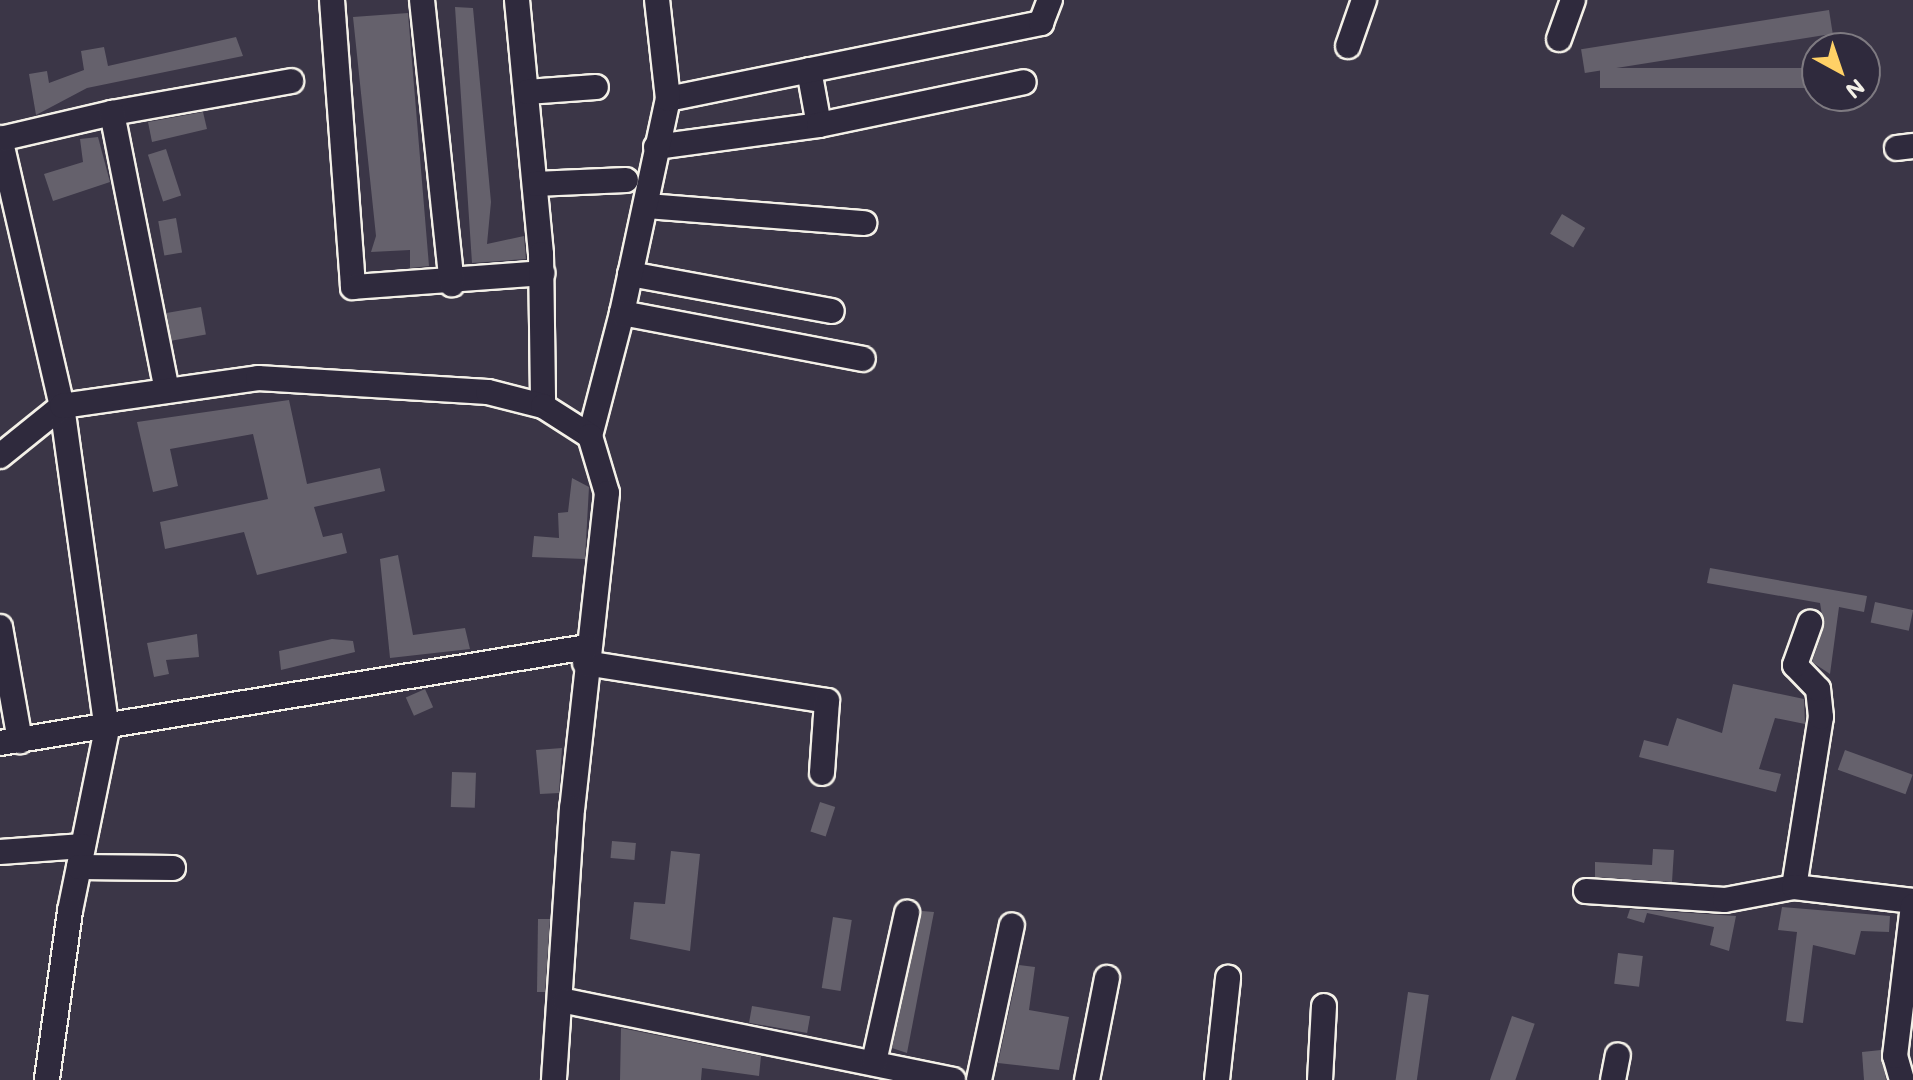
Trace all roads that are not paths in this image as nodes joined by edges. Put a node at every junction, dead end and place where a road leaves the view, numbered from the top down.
1 (332, 0) edge
2 (422, 0) edge
3 (517, 0) edge
4 (657, 0) edge
5 (1050, 0) edge
6 (1364, 0) edge
7 (1573, 0) edge
8 (1559, 39) dead end
9 (1348, 46) dead end
10 (809, 70) junction
11 (291, 81) dead end
12 (1024, 82) dead end
13 (596, 87) dead end
14 (527, 92) junction
15 (668, 99) junction
16 (112, 113) junction
17 (819, 125) junction
18 (0, 138) edge
19 (656, 147) junction
20 (626, 180) dead end
21 (535, 184) junction
22 (647, 206) junction
23 (864, 223) dead end
24 (542, 273) junction
25 (630, 274) junction
26 (452, 284) junction
27 (832, 311) dead end
28 (622, 313) junction
29 (863, 359) dead end
30 (167, 391) junction
31 (62, 406) junction
32 (543, 406) junction
33 (590, 436) junction
34 (0, 456) edge
35 (1810, 623) dead end
36 (0, 627) edge
37 (586, 655) junction
38 (107, 729) junction
39 (10, 742) edge
40 (822, 773) dead end
41 (0, 852) edge
42 (81, 856) junction
43 (173, 868) dead end
44 (1794, 887) junction
45 (1586, 891) dead end
46 (1913, 903) edge
47 (907, 913) dead end
48 (1012, 925) dead end
49 (1107, 978) dead end
50 (1228, 978) dead end
51 (565, 1001) junction
52 (1324, 1006) dead end
53 (1618, 1055) dead end
54 (887, 1070) edge
55 (47, 1080) edge
56 (554, 1080) edge
57 (953, 1080) edge
58 (979, 1080) edge
59 (1087, 1080) edge
60 (1217, 1080) edge
61 (1320, 1080) edge
62 (1613, 1080) edge
63 (1902, 1080) edge

1 - 26 street
2 - 26 street
3 - 14 street
4 - 15 street
5 - 10 street
6 - 9 street
7 - 8 street
10 - 15 street
10 - 17 street
11 - 16 street
12 - 17 street
13 - 14 street
14 - 21 street
15 - 19 street
16 - 18 street
16 - 30 street
17 - 19 street
18 - 31 street
19 - 22 street
20 - 21 street
21 - 24 street
22 - 23 street
22 - 25 street
24 - 26 street
24 - 32 street
25 - 27 street
25 - 28 street
28 - 29 street
28 - 33 street
30 - 31 street
30 - 32 street
31 - 34 street
31 - 38 street
32 - 33 street
33 - 37 street
35 - 44 street
36 - 39 street
37 - 38 street
37 - 40 street
37 - 51 street
38 - 39 street
38 - 42 street
41 - 42 street
42 - 43 street
42 - 55 street
44 - 45 street
44 - 46 street
46 - 63 street
47 - 54 street
48 - 58 street
49 - 59 street
50 - 60 street
51 - 54 street
51 - 56 street
52 - 61 street
53 - 62 street
54 - 57 street

